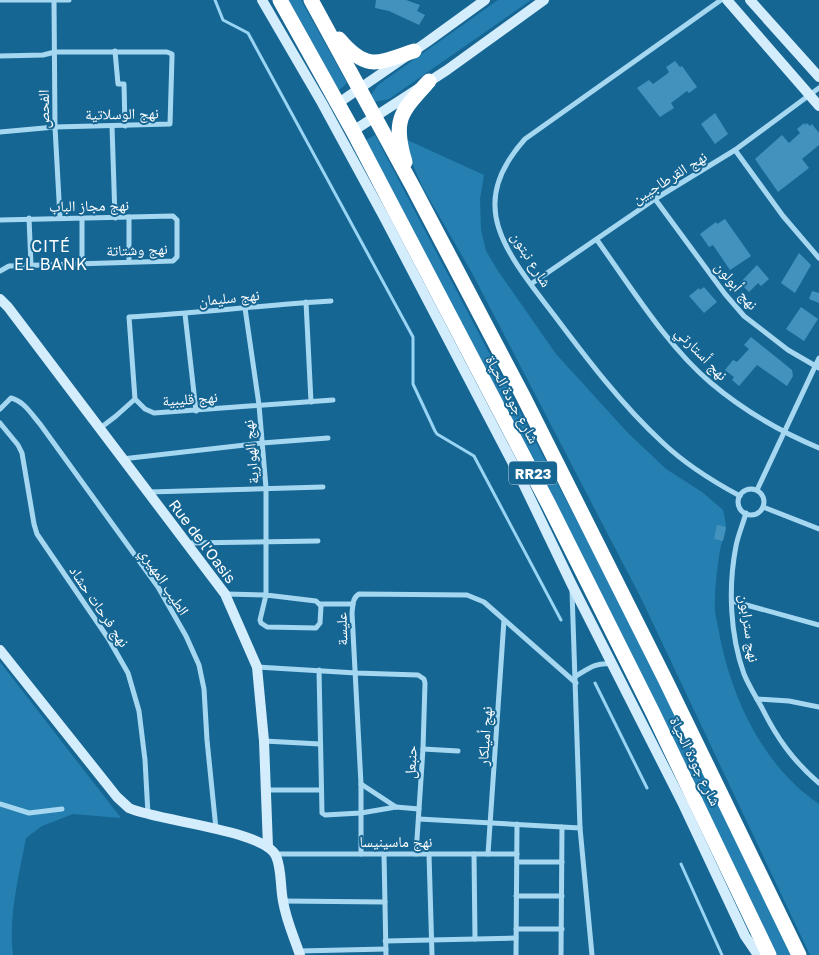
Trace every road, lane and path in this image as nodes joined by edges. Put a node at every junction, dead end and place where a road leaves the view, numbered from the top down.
1 (0, 0) edge
2 (54, 0) edge
3 (69, 0) edge
4 (262, 0) edge
5 (280, 0) edge
6 (311, 0) edge
7 (485, 0) edge
8 (544, 0) edge
9 (721, 0) edge
10 (727, 0) edge
11 (750, 0) edge
12 (319, 14) junction
13 (115, 51) junction
14 (414, 51) junction
15 (55, 52) junction
16 (0, 56) edge
17 (819, 77) edge
18 (429, 82) junction
19 (819, 88) edge
20 (359, 89) junction
21 (810, 95) junction
22 (337, 104) junction
23 (819, 106) edge
24 (375, 117) junction
25 (112, 126) junction
26 (125, 126) junction
27 (55, 127) junction
28 (353, 131) junction
29 (0, 132) edge
30 (736, 150) junction
31 (413, 187) junction
32 (655, 199) junction
33 (29, 218) junction
34 (60, 218) junction
35 (82, 218) junction
36 (115, 218) junction
37 (129, 218) junction
38 (0, 220) edge
39 (177, 220) joint
40 (597, 240) junction
41 (819, 258) edge
42 (129, 261) junction
43 (82, 263) junction
44 (31, 265) junction
45 (0, 271) edge
46 (531, 284) junction
47 (0, 299) edge
48 (331, 301) dead end
49 (306, 302) junction
50 (245, 308) junction
51 (185, 314) junction
52 (819, 358) edge
53 (817, 367) edge
54 (135, 399) junction
55 (333, 400) dead end
56 (312, 402) junction
57 (258, 405) junction
58 (0, 409) edge
59 (196, 411) junction
60 (0, 423) edge
61 (100, 429) junction
62 (784, 432) junction
63 (328, 438) dead end
64 (262, 443) junction
65 (819, 448) edge
66 (122, 459) junction
67 (323, 487) dead end
68 (266, 488) junction
69 (757, 490) junction
70 (148, 492) junction
71 (740, 496) junction
72 (763, 507) junction
73 (746, 513) junction
74 (819, 529) edge
75 (318, 541) dead end
76 (266, 543) junction
77 (187, 544) junction
78 (572, 585) junction
79 (224, 594) junction
80 (266, 595) junction
81 (732, 601) junction
82 (320, 604) junction
83 (353, 604) junction
84 (504, 620) junction
85 (819, 625) edge
86 (0, 650) edge
87 (613, 664) junction
88 (257, 667) junction
89 (319, 670) junction
90 (356, 673) junction
91 (576, 676) junction
92 (576, 683) junction
93 (757, 699) junction
94 (819, 707) edge
95 (264, 741) junction
96 (320, 744) junction
97 (423, 749) junction
98 (458, 751) dead end
99 (819, 783) edge
100 (361, 784) junction
101 (267, 790) junction
102 (320, 790) junction
103 (0, 804) edge
104 (396, 807) junction
105 (62, 809) dead end
106 (419, 809) junction
107 (148, 814) junction
108 (361, 814) junction
109 (418, 819) junction
110 (490, 823) junction
111 (517, 824) junction
112 (562, 827) junction
113 (580, 828) junction
114 (216, 830) junction
115 (272, 850) junction
116 (361, 854) junction
117 (384, 854) junction
118 (416, 854) junction
119 (429, 854) junction
120 (474, 854) junction
121 (488, 854) junction
122 (517, 854) junction
123 (517, 862) junction
124 (562, 862) junction
125 (516, 896) junction
126 (562, 896) junction
127 (283, 901) junction
128 (385, 902) junction
129 (516, 929) junction
130 (562, 929) junction
131 (516, 938) junction
132 (475, 939) junction
133 (431, 940) junction
134 (385, 941) junction
135 (386, 952) edge
136 (300, 953) edge
137 (432, 955) edge
138 (516, 955) edge
139 (561, 955) edge
140 (592, 955) edge
141 (758, 955) edge
142 (769, 955) edge
143 (799, 955) edge

1 - 2 street
2 - 3 street
2 - 15 street, الفحص
4 - 78 street
5 - 22 highway, شارع جودة الحياة / RR23
6 - 12 highway, شارع جودة الحياة / RR23
7 - 14 street
8 - 18 street
9 - 46 street, شارع نبتون
10 - 21 street
11 - 17 street
12 - 14 highway
12 - 20 highway, شارع جودة الحياة / RR23
13 - 15 street
13 - 26 street
13 - 26 street, نهج الوسلاتية
14 - 20 street
15 - 16 street
15 - 27 street, الفحص
18 - 24 street
18 - 31 highway
19 - 21 street, نهج القرطاجيين
20 - 22 street
20 - 24 highway, شارع جودة الحياة / RR23
21 - 23 street
21 - 30 street, نهج القرطاجيين
22 - 28 highway, شارع جودة الحياة / RR23
24 - 28 street
24 - 31 highway, شارع جودة الحياة / RR23
25 - 26 street, نهج الوسلاتية
25 - 27 street, نهج الوسلاتية
25 - 36 street
27 - 29 street, نهج الوسلاتية
27 - 34 street, الفحص
28 - 142 highway, شارع جودة الحياة / RR23
30 - 32 street, نهج القرطاجيين
30 - 41 street
31 - 143 highway, شارع جودة الحياة / RR23
32 - 40 street, نهج القرطاجيين
32 - 53 street, نهج أبولون
33 - 34 street, نهج مجاز الباب
33 - 38 street, نهج مجاز الباب
33 - 44 street
34 - 35 street, نهج مجاز الباب
35 - 36 street, نهج مجاز الباب
35 - 43 street
36 - 37 street, نهج مجاز الباب
37 - 39 street, نهج مجاز الباب
37 - 42 street
39 - 42 street, نهج وشتاتة
40 - 46 street, نهج القرطاجيين
40 - 62 street, نهج أستارتي
42 - 43 street, نهج وشتاتة
43 - 44 street, نهج وشتاتة
44 - 45 street, نهج وشتاتة
46 - 71 street, شارع نبتون
47 - 61 street, Rue de l'Oasis
48 - 49 street, نهج سليمان
49 - 50 street, نهج سليمان
49 - 56 street
50 - 51 street, نهج سليمان
50 - 57 street, نهج الهوارية
51 - 54 street, نهج سليمان
51 - 59 street
52 - 53 street
53 - 62 street
54 - 59 street, نهج قليبية
54 - 61 street
55 - 56 street, نهج قليبية
56 - 57 street, نهج قليبية
57 - 59 street, نهج قليبية
57 - 64 street, نهج الهوارية
58 - 114 street, الطيب المهيري
60 - 107 street, نهج فرحات حشاد
61 - 66 street, Rue de l'Oasis
62 - 65 street, نهج أستارتي
62 - 69 street
63 - 64 street
64 - 66 street
64 - 68 street, نهج الهوارية
66 - 70 street, Rue de l'Oasis
67 - 68 street
68 - 70 street
68 - 76 street, نهج الهوارية
69 - 71 street
69 - 72 street
70 - 77 street, Rue de l'Oasis
71 - 73 street
72 - 73 street
72 - 74 street
73 - 81 street, نهج سترابون
75 - 76 street
76 - 77 street
76 - 80 street, نهج الهوارية
77 - 79 street, Rue de l'Oasis
78 - 87 street
78 - 91 street
79 - 80 street
79 - 88 street, Rue de l'Oasis
80 - 82 street
80 - 82 street, نهج الهوارية
81 - 85 street
81 - 93 street, نهج سترابون
82 - 83 street
83 - 84 street, عليسة
83 - 90 street, عليسة
84 - 92 street, عليسة
84 - 110 street, نهج أميلكار
86 - 107 street
87 - 91 street
87 - 141 street
88 - 89 street
88 - 95 street, Rue de l'Oasis
89 - 90 street
89 - 96 street
90 - 97 street, حنبعل
90 - 100 street, عليسة
91 - 92 street
92 - 113 street
93 - 94 street
93 - 99 street, نهج سترابون
95 - 96 street
95 - 101 street, Rue de l'Oasis
96 - 102 street
97 - 98 street
97 - 106 street, حنبعل
100 - 104 street
100 - 108 street, عليسة
101 - 102 street
101 - 115 street, Rue de l'Oasis
102 - 108 street
103 - 105 street
104 - 106 street
104 - 108 street
106 - 109 street, حنبعل
107 - 114 street
108 - 116 street, عليسة
109 - 110 street
109 - 118 street, حنبعل
110 - 111 street
110 - 121 street, نهج أميلكار
111 - 112 street
111 - 122 street
112 - 113 street
112 - 124 street
113 - 140 street
114 - 115 street
115 - 116 street, نهج ماسينيسا
115 - 127 street, Rue de l'Oasis
116 - 117 street, نهج ماسينيسا
117 - 118 street, نهج ماسينيسا
117 - 128 street
118 - 119 street, نهج ماسينيسا
119 - 120 street, نهج ماسينيسا
119 - 133 street
120 - 121 street, نهج ماسينيسا
120 - 132 street
121 - 122 street, نهج ماسينيسا
122 - 123 street
123 - 124 street
123 - 125 street
124 - 126 street
125 - 126 street
125 - 129 street
126 - 130 street
127 - 128 street
127 - 136 street, Rue de l'Oasis
128 - 134 street
129 - 130 street
129 - 131 street
130 - 139 street
131 - 132 street
131 - 138 street
132 - 133 street
133 - 134 street
133 - 137 street
134 - 135 street
135 - 136 street

